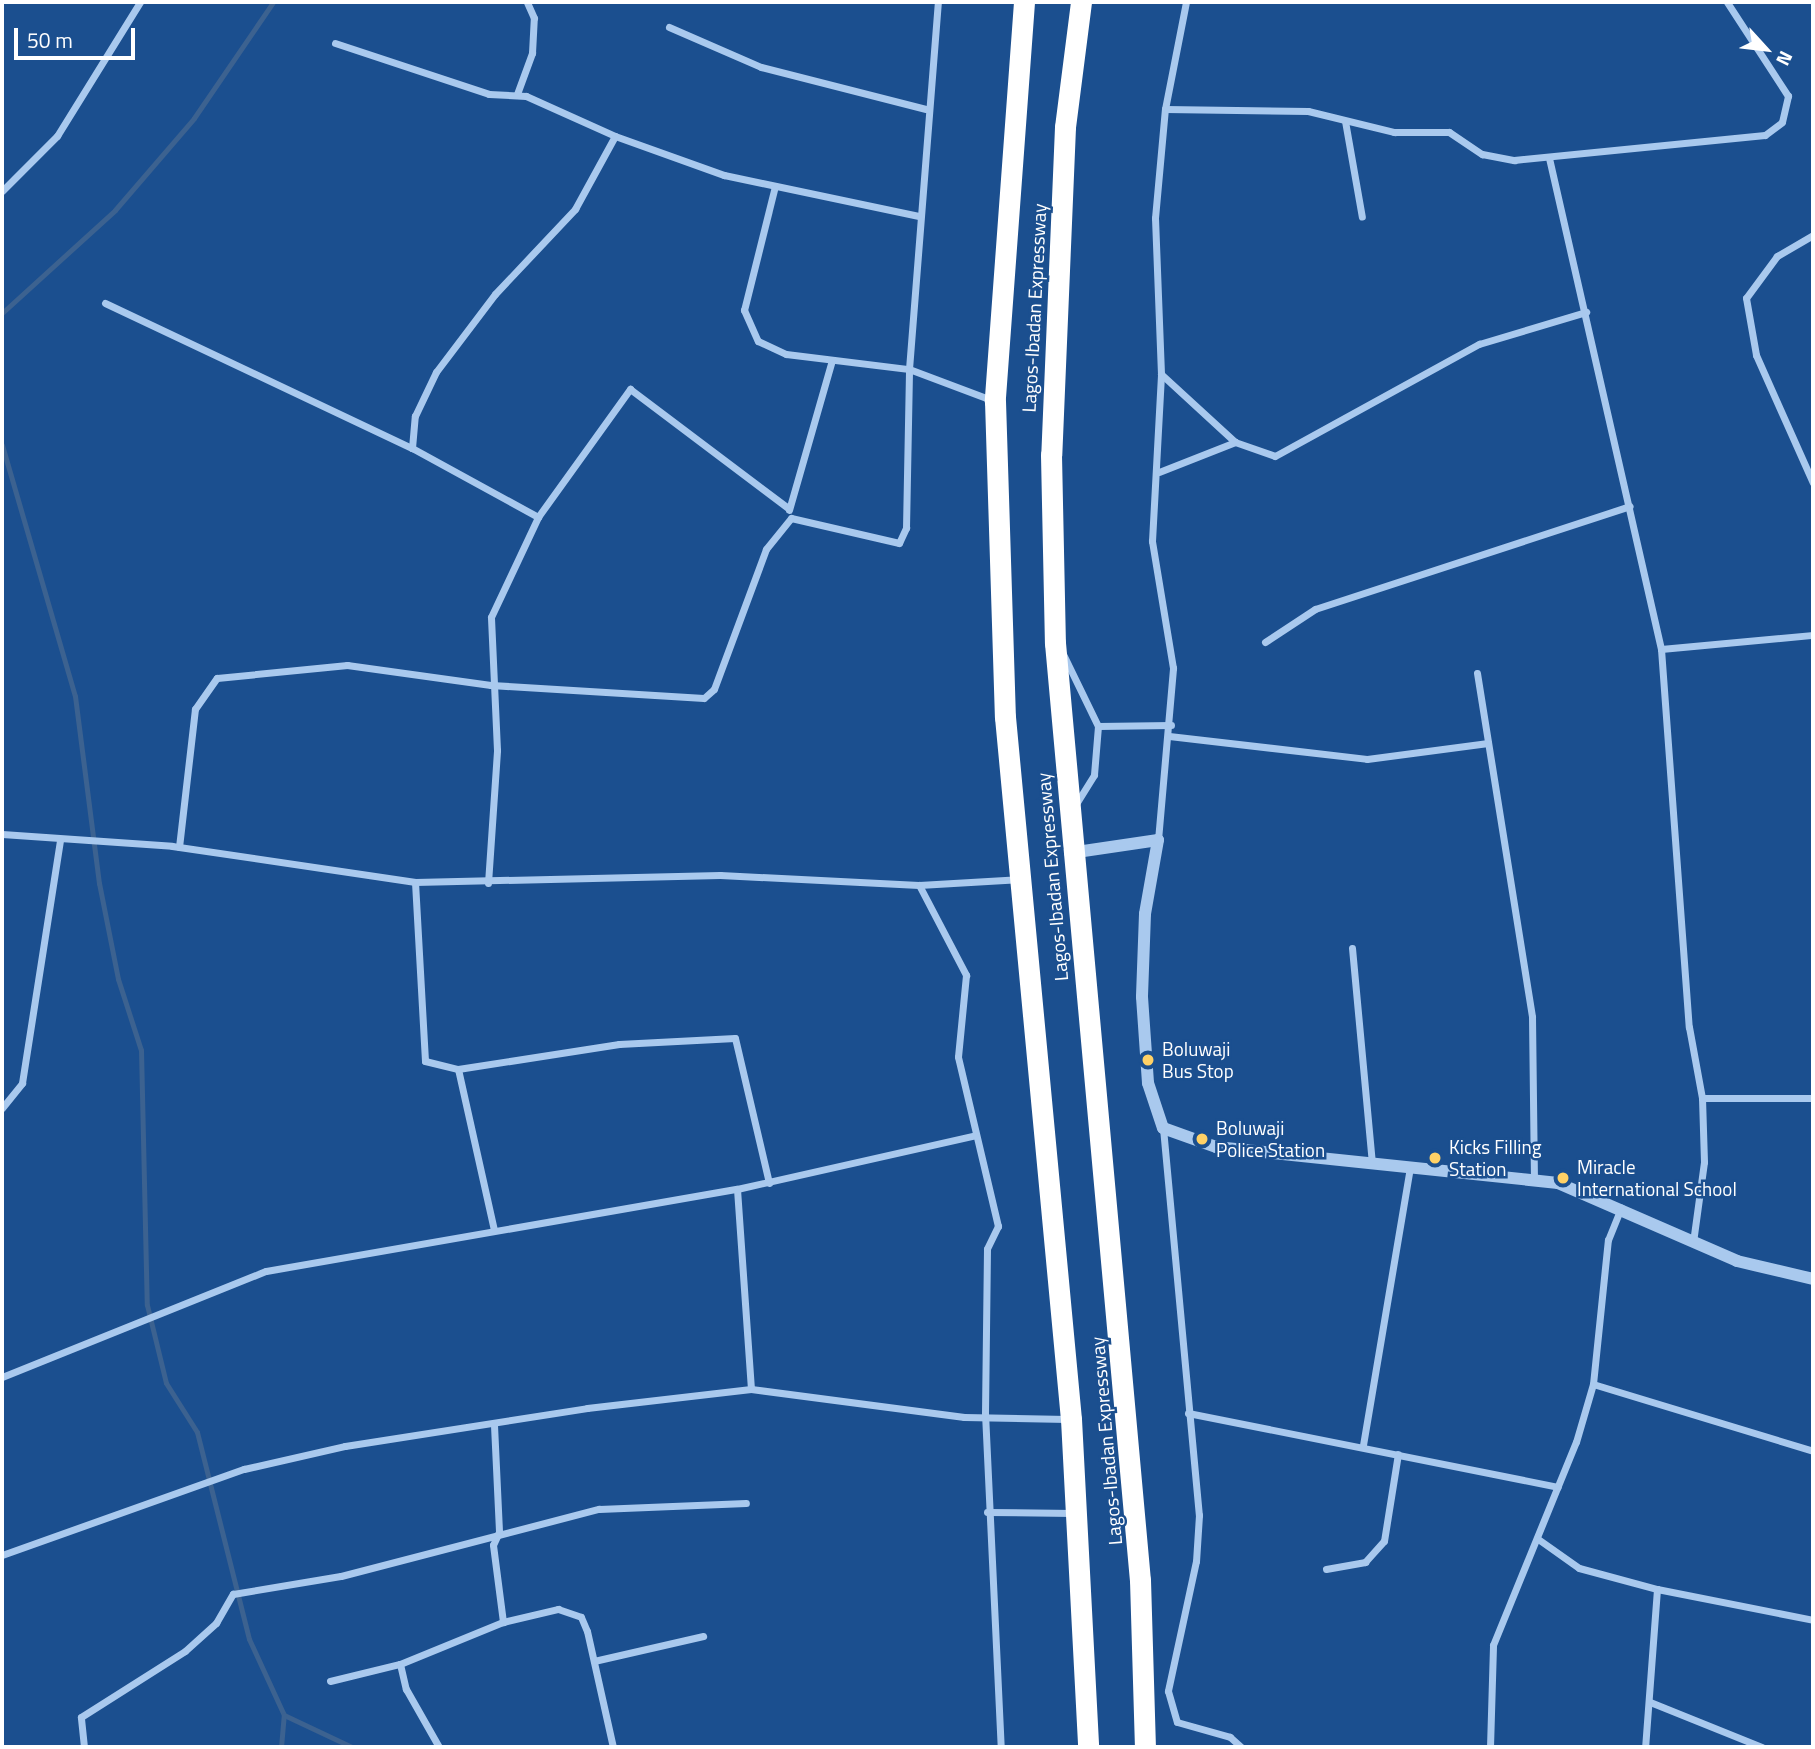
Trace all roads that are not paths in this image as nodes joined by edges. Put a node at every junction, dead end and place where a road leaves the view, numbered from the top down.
1 (140, 2) edge
2 (527, 2) edge
3 (937, 2) edge
4 (1024, 2) edge
5 (1081, 2) edge
6 (1186, 2) edge
7 (1727, 2) edge
8 (669, 27) dead end
9 (335, 43) dead end
10 (517, 94) junction
11 (1165, 108) junction
12 (926, 109) junction
13 (1345, 121) junction
14 (615, 136) junction
15 (1549, 158) junction
16 (775, 186) junction
17 (2, 191) edge
18 (919, 216) junction
19 (1362, 217) dead end
20 (1813, 235) edge
21 (105, 303) dead end
22 (1586, 312) junction
23 (832, 359) junction
24 (909, 369) junction
25 (1161, 374) junction
26 (995, 401) junction
27 (1235, 442) junction
28 (412, 448) junction
29 (1159, 472) junction
30 (1813, 483) edge
31 (1630, 506) junction
32 (788, 508) junction
33 (538, 517) junction
34 (791, 518) junction
35 (1813, 635) edge
36 (1265, 642) dead end
37 (1055, 643) junction
38 (1661, 649) junction
39 (1477, 673) dead end
40 (491, 685) junction
41 (1171, 725) junction
42 (1098, 726) junction
43 (1169, 736) junction
44 (1488, 743) junction
45 (1067, 813) junction
46 (2, 834) edge
47 (60, 839) junction
48 (1158, 840) junction
49 (179, 847) junction
50 (1070, 853) junction
51 (1020, 879) junction
52 (415, 882) junction
53 (488, 883) junction
54 (919, 885) junction
55 (1352, 948) dead end
56 (458, 1069) junction
57 (1702, 1098) junction
58 (1813, 1098) edge
59 (2, 1108) edge
60 (1163, 1128) junction
61 (976, 1135) junction
62 (1372, 1162) junction
63 (1410, 1163) junction
64 (1534, 1179) junction
65 (769, 1183) junction
66 (737, 1189) junction
67 (1621, 1207) junction
68 (494, 1230) junction
69 (1693, 1242) junction
70 (1813, 1279) edge
71 (2, 1377) edge
72 (1592, 1384) junction
73 (751, 1389) junction
74 (985, 1413) junction
75 (1188, 1413) junction
76 (1071, 1419) junction
77 (494, 1425) junction
78 (1363, 1445) junction
79 (1813, 1451) edge
80 (1398, 1454) junction
81 (1558, 1487) junction
82 (746, 1503) dead end
83 (987, 1512) junction
84 (1074, 1513) junction
85 (499, 1532) junction
86 (1538, 1539) junction
87 (2, 1555) edge
88 (1326, 1569) dead end
89 (1657, 1589) junction
90 (1813, 1620) edge
91 (503, 1622) junction
92 (703, 1636) dead end
93 (594, 1661) junction
94 (400, 1664) junction
95 (330, 1681) dead end
96 (1650, 1702) junction
97 (84, 1747) edge
98 (439, 1747) edge
99 (613, 1747) edge
100 (1001, 1747) edge
101 (1088, 1747) edge
102 (1145, 1747) edge
103 (1241, 1747) edge
104 (1490, 1747) edge
105 (1645, 1747) edge
106 (1762, 1747) edge

1 - 17 street
2 - 10 street
3 - 12 street
4 - 26 highway, Lagos-Ibadan Expressway
5 - 37 highway, Lagos-Ibadan Expressway
6 - 11 street
7 - 15 street
8 - 12 street
9 - 10 street
10 - 14 street
11 - 13 street
11 - 25 street
12 - 18 street
13 - 15 street
13 - 19 street
14 - 16 street
14 - 28 street
15 - 22 street
16 - 18 street
16 - 23 street
18 - 24 street
20 - 30 street
21 - 28 street
22 - 27 street
22 - 31 street
23 - 24 street
23 - 32 street
24 - 26 street
24 - 34 street
25 - 27 street
25 - 29 street
26 - 51 highway, Lagos-Ibadan Expressway
27 - 29 street
28 - 33 street
29 - 41 street
31 - 36 street
31 - 38 street
32 - 33 street
32 - 34 street
33 - 40 street
34 - 40 street
35 - 38 street
37 - 42 street
37 - 45 highway, Lagos-Ibadan Expressway
38 - 57 street
39 - 44 street
40 - 49 street
40 - 53 street
41 - 42 street
41 - 43 street
42 - 45 street
43 - 44 street
43 - 48 street
44 - 64 street
45 - 50 highway, Lagos-Ibadan Expressway
46 - 47 street
47 - 49 street
47 - 59 street
48 - 50 street
48 - 60 street
49 - 52 street
50 - 102 highway, Lagos-Ibadan Expressway
51 - 54 street
51 - 76 highway, Lagos-Ibadan Expressway
52 - 53 street
52 - 56 street
53 - 54 street
54 - 61 street
55 - 62 street
56 - 65 street
56 - 68 street
57 - 58 street
57 - 69 street
60 - 62 street
60 - 75 street
61 - 65 street
61 - 74 street
62 - 63 street
63 - 64 street
63 - 78 street
64 - 67 street
65 - 66 street
66 - 68 street
66 - 73 street
67 - 69 street
67 - 72 street
68 - 71 street
69 - 70 street
72 - 79 street
72 - 81 street
73 - 74 street
73 - 77 street
74 - 76 street
74 - 83 street
75 - 78 street
75 - 103 street
76 - 84 highway, Lagos-Ibadan Expressway
77 - 85 street
77 - 87 street
78 - 80 street
80 - 81 street
80 - 88 street
81 - 86 street
82 - 85 street
83 - 84 street
83 - 100 street
84 - 101 highway, Lagos-Ibadan Expressway
85 - 91 street
85 - 97 street
86 - 89 street
86 - 104 street
89 - 90 street
89 - 96 street
91 - 93 street
91 - 94 street
92 - 93 street
93 - 99 street
94 - 95 street
94 - 98 street
96 - 105 street
96 - 106 street

